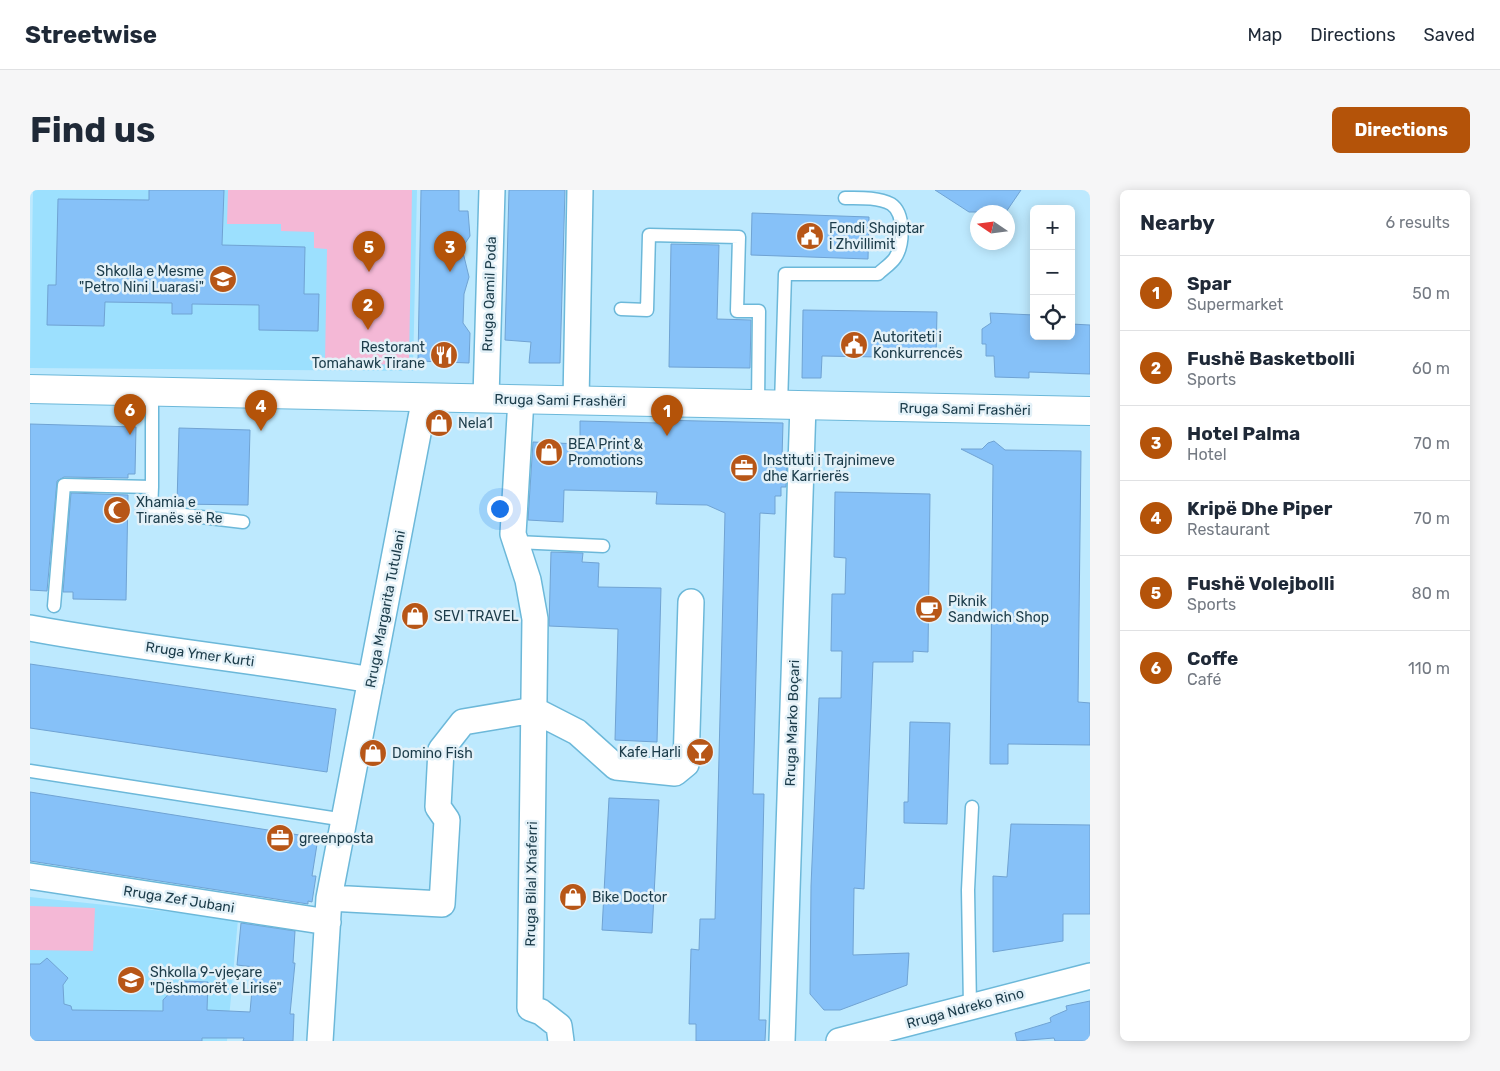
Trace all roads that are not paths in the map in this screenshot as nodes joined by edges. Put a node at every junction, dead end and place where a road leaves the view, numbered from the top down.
1 (492, 190) edge
2 (580, 190) edge
3 (845, 198) dead end
4 (621, 309) dead end
5 (30, 389) edge
6 (152, 391) junction
7 (425, 397) junction
8 (486, 398) junction
9 (521, 399) junction
10 (576, 401) junction
11 (780, 405) junction
12 (1090, 411) edge
13 (152, 487) junction
14 (243, 522) dead end
15 (516, 542) junction
16 (604, 546) dead end
17 (691, 602) dead end
18 (54, 606) dead end
19 (30, 628) edge
20 (371, 680) junction
21 (534, 710) junction
22 (30, 771) edge
23 (972, 807) dead end
24 (344, 820) junction
25 (30, 876) edge
26 (330, 898) junction
27 (328, 922) junction
28 (1090, 976) edge
29 (970, 1007) junction
30 (320, 1041) edge
31 (561, 1041) edge
32 (782, 1041) edge
33 (839, 1041) edge

1 - 8 street, Rruga Qamil Poda
2 - 10 street
3 - 11 lane
4 - 11 lane
5 - 6 main road, Rruga Sami Frashëri
6 - 7 main road, Rruga Sami Frashëri
6 - 13 lane
7 - 8 main road, Rruga Sami Frashëri
7 - 20 street, Rruga Margarita Tutulani
8 - 9 main road, Rruga Sami Frashëri
9 - 10 main road, Rruga Sami Frashëri
9 - 15 street, Rruga Bilal Xhaferri
10 - 11 main road, Rruga Sami Frashëri
11 - 12 main road, Rruga Sami Frashëri
11 - 32 street, Rruga Marko Boçari
13 - 14 lane
13 - 18 lane
15 - 16 lane
15 - 21 street, Rruga Bilal Xhaferri
17 - 21 street
19 - 20 street, Rruga Ymer Kurti
20 - 24 street, Rruga Margarita Tutulani
21 - 26 street
21 - 31 street, Rruga Bilal Xhaferri
22 - 24 lane
23 - 29 lane
24 - 26 street, Rruga Margarita Tutulani
25 - 27 street, Rruga Zef Jubani
26 - 27 street, Rruga Margarita Tutulani
27 - 30 street, Rruga Margarita Tutulani
28 - 29 street, Rruga Ndreko Rino
29 - 33 street, Rruga Ndreko Rino

